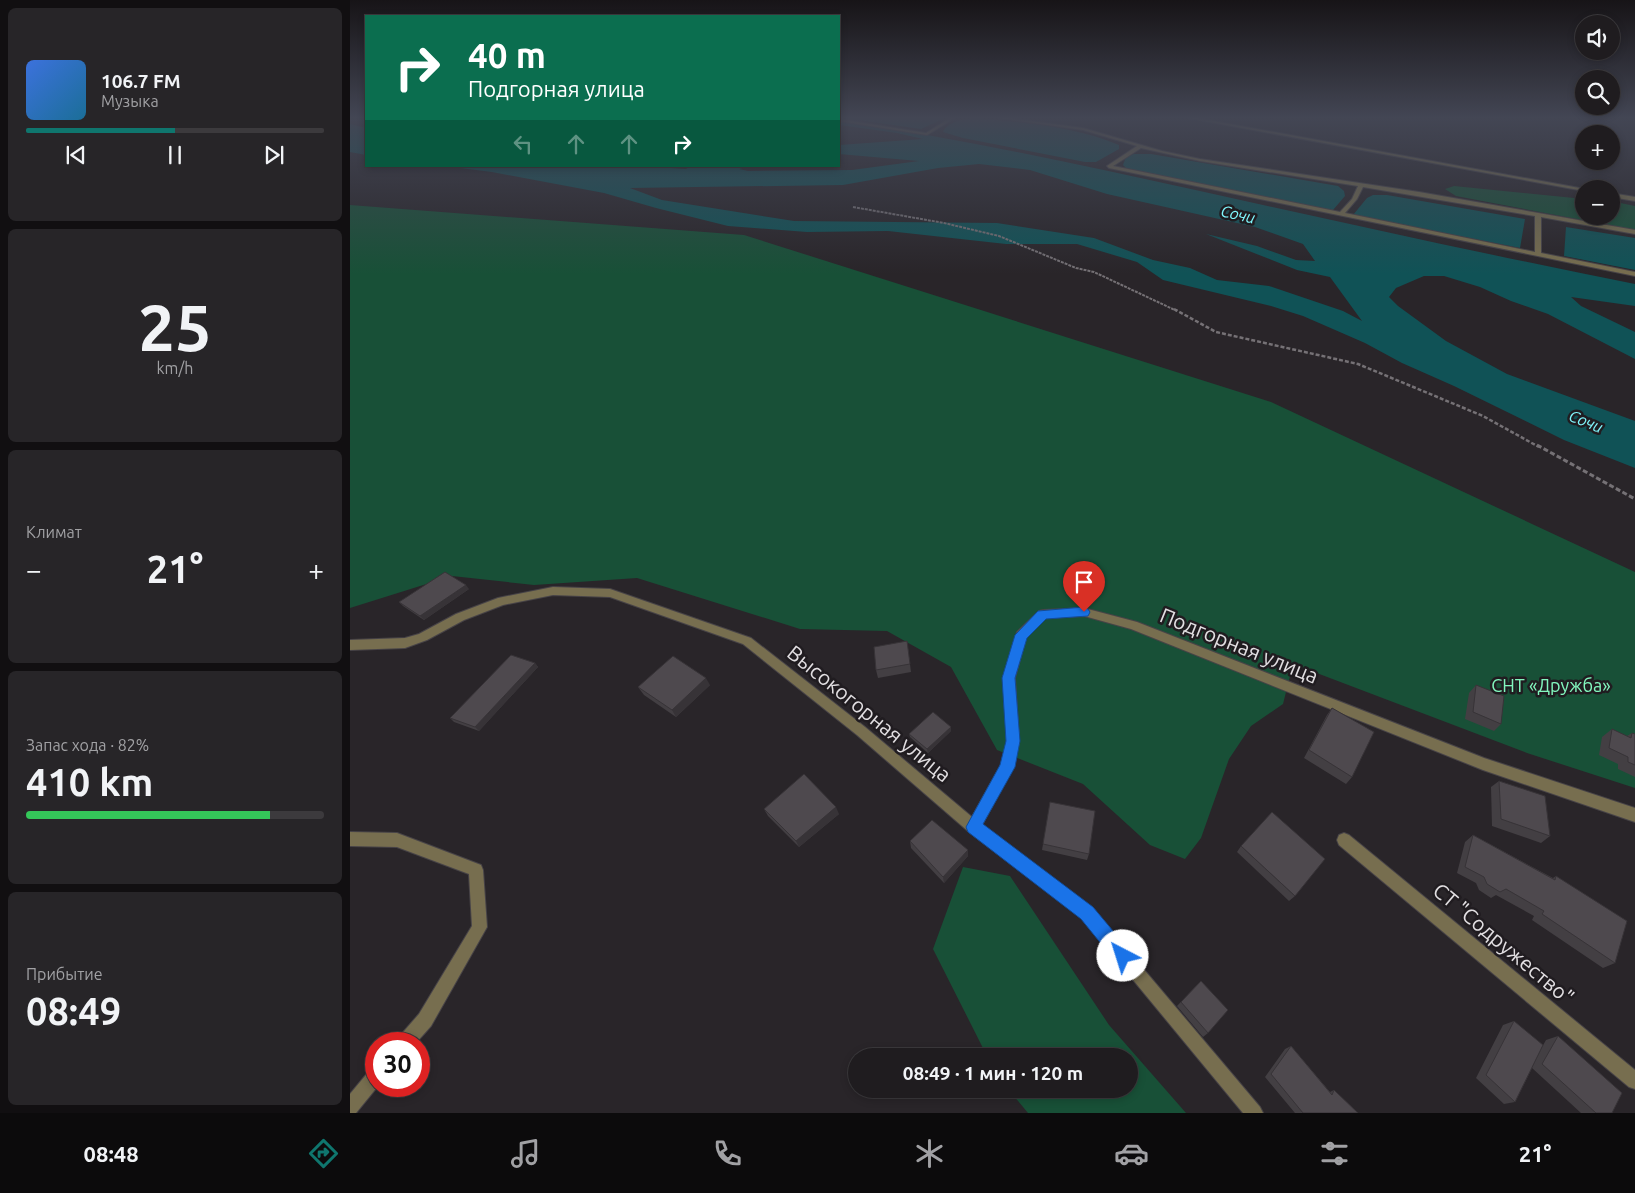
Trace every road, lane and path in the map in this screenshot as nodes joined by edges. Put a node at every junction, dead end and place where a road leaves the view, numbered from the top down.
1 (1122, 170) edge
2 (1262, 170) edge
3 (1474, 170) edge
4 (1362, 186) junction
5 (1575, 188) edge
6 (1620, 196) edge
7 (1635, 199) edge
8 (853, 207) dead end
9 (1340, 215) junction
10 (1538, 215) junction
11 (1635, 232) edge
12 (1538, 254) junction
13 (1635, 274) edge
14 (1635, 499) edge
15 (350, 645) edge
16 (1635, 815) edge
17 (974, 827) junction
18 (350, 839) edge
19 (1344, 840) dead end
20 (414, 1032) edge
21 (1635, 1082) edge
22 (365, 1089) edge
23 (350, 1107) edge
24 (1254, 1113) edge

1 - 9 street
2 - 4 street
3 - 5 street
4 - 9 street
4 - 10 street
6 - 7 street
8 - 14 path
9 - 12 street
10 - 11 street
10 - 12 street
12 - 13 street
15 - 17 street, Высокогорная улица
16 - 17 street, Подгорная улица
17 - 24 street, Высокогорная улица
18 - 20 street
19 - 21 street, СТ "Содружество"
22 - 23 street

